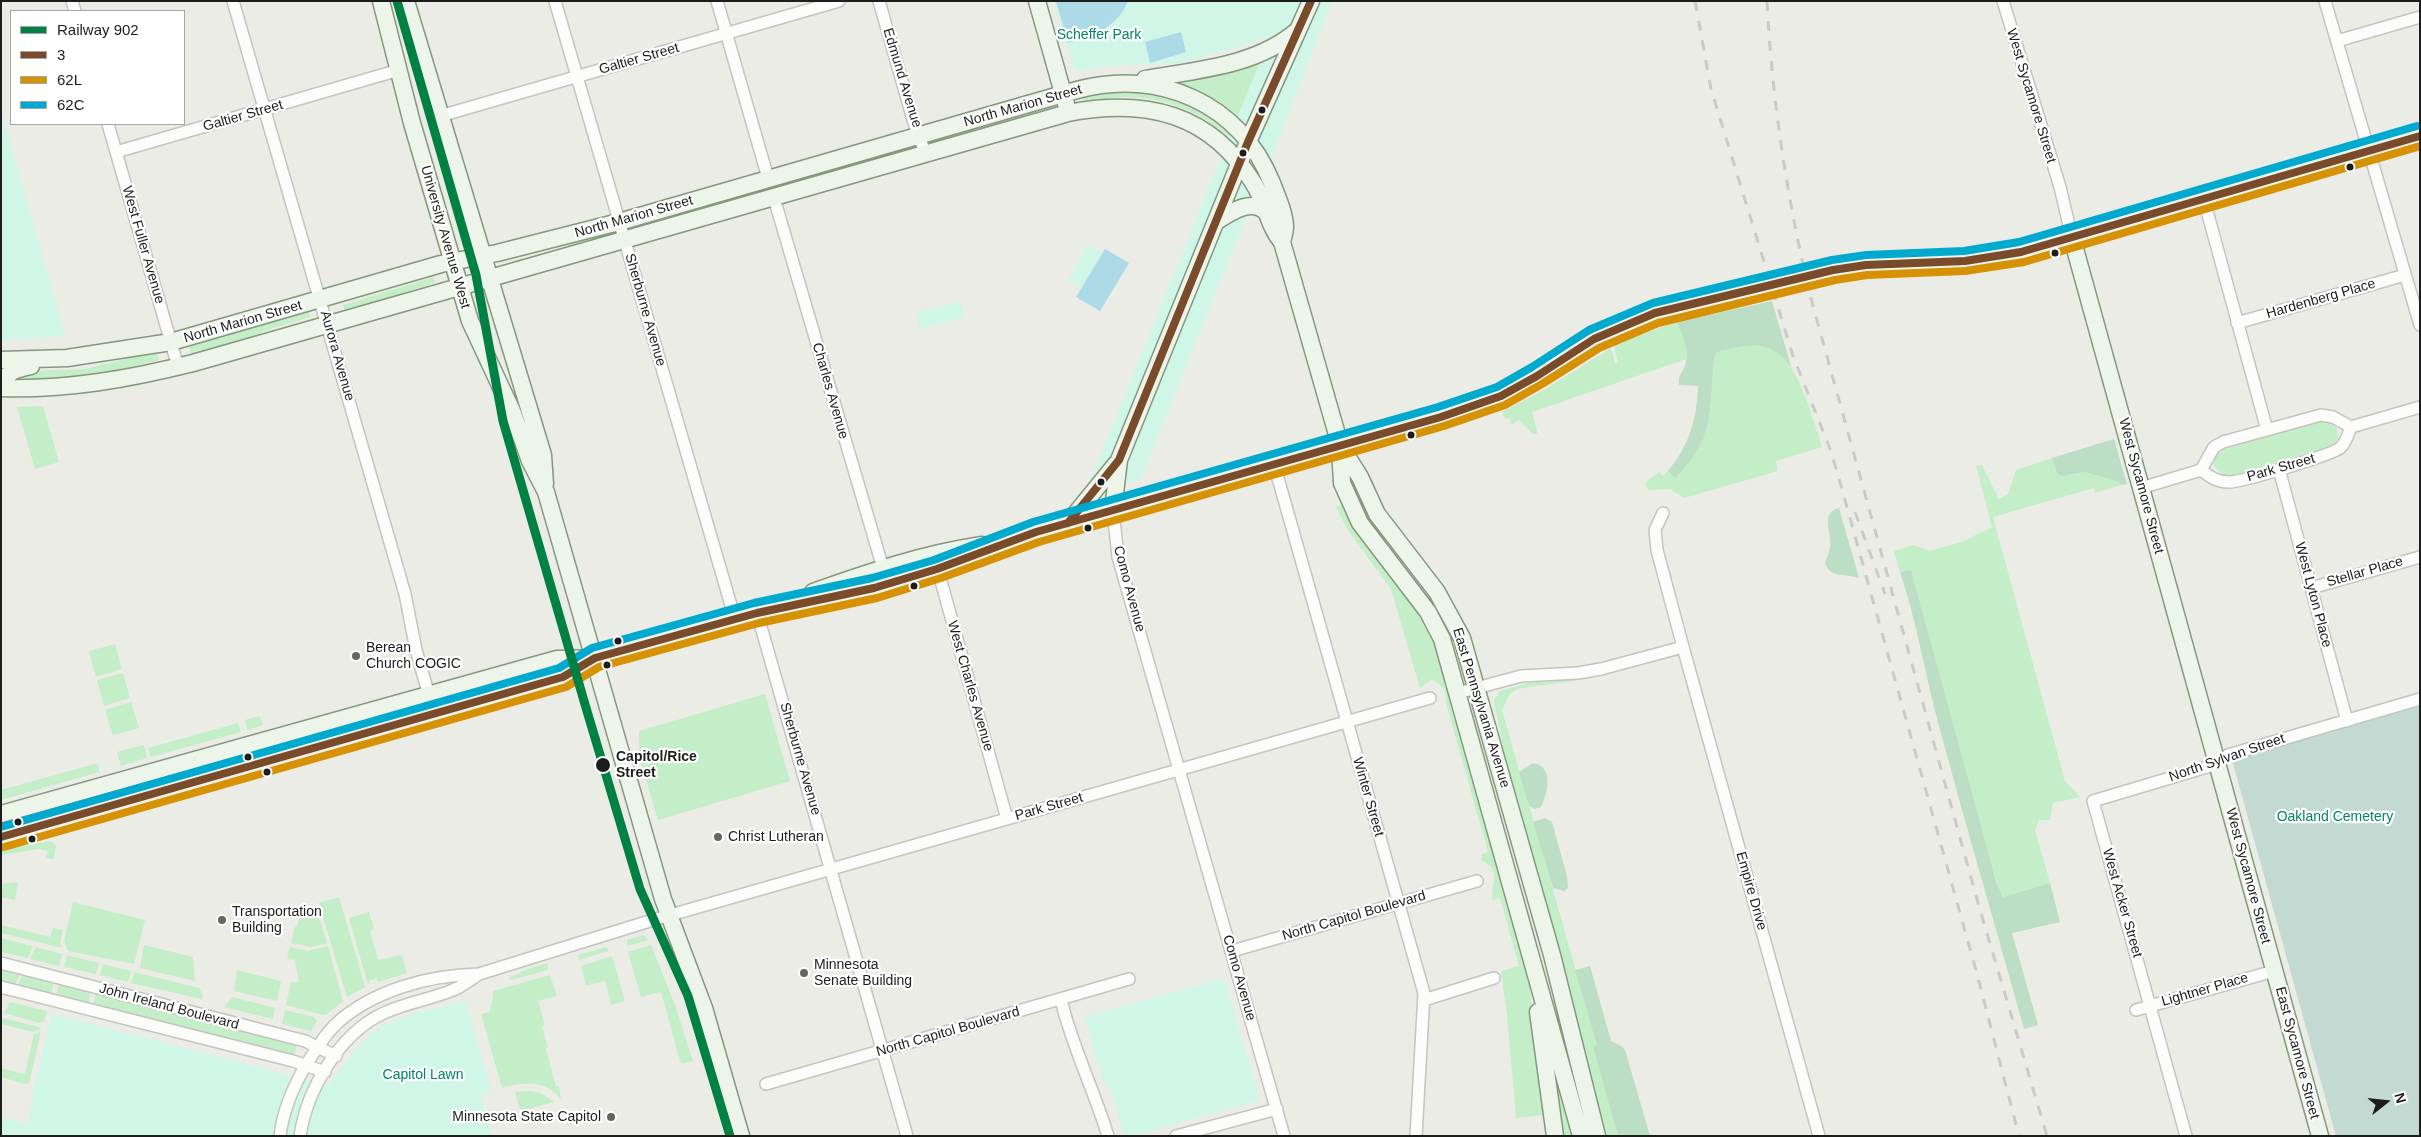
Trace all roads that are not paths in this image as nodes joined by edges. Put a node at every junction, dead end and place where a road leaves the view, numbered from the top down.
1 (233, 1) edge
2 (381, 1) edge
3 (406, 1) edge
4 (554, 1) edge
5 (717, 1) edge
6 (839, 1) edge
7 (879, 1) edge
8 (1037, 1) edge
9 (1311, 1) edge
10 (2003, 1) edge
11 (2325, 1) edge
12 (2420, 17) edge
13 (1300, 28) junction
14 (726, 34) junction
15 (2337, 41) junction
16 (399, 70) junction
17 (577, 77) junction
18 (1128, 82) junction
19 (1064, 94) junction
20 (265, 109) junction
21 (1068, 113) junction
22 (440, 116) junction
23 (108, 125) edge
24 (919, 135) junction
25 (2420, 136) edge
26 (1248, 142) junction
27 (2369, 151) junction
28 (116, 152) junction
29 (926, 155) junction
30 (1240, 164) junction
31 (768, 178) junction
32 (774, 198) junction
33 (2204, 200) junction
34 (1267, 213) junction
35 (1217, 221) junction
36 (619, 222) junction
37 (2072, 238) junction
38 (625, 241) junction
39 (1282, 242) junction
40 (484, 256) junction
41 (452, 262) junction
42 (2405, 275) junction
43 (491, 280) junction
44 (459, 287) junction
45 (321, 300) junction
46 (2237, 323) junction
47 (2420, 324) edge
48 (328, 326) junction
49 (171, 342) junction
50 (60, 359) junction
51 (1, 360) edge
52 (178, 367) junction
53 (2, 388) edge
54 (2420, 407) edge
55 (2351, 427) junction
56 (2267, 430) junction
57 (1340, 445) junction
58 (1119, 460) junction
59 (1274, 464) junction
60 (2278, 469) junction
61 (2201, 470) junction
62 (2141, 488) junction
63 (546, 492) junction
64 (1113, 510) junction
65 (1663, 512) dead end
66 (1068, 523) junction
67 (2420, 557) edge
68 (935, 561) junction
69 (882, 568) junction
70 (887, 584) junction
71 (2311, 588) junction
72 (757, 613) junction
73 (735, 619) junction
74 (1683, 647) junction
75 (595, 658) junction
76 (1477, 688) junction
77 (1458, 693) junction
78 (429, 696) junction
79 (1430, 698) dead end
80 (2420, 699) edge
81 (434, 713) junction
82 (2348, 720) junction
83 (1346, 722) junction
84 (2217, 764) junction
85 (1180, 770) junction
86 (2093, 801) joint
87 (1, 814) edge
88 (1007, 819) junction
89 (1, 836) edge
90 (832, 870) junction
91 (1477, 881) dead end
92 (1398, 904) junction
93 (668, 916) junction
94 (1232, 951) junction
95 (1532, 955) junction
96 (1, 963) edge
97 (2274, 971) junction
98 (479, 974) junction
99 (1494, 978) dead end
100 (1129, 979) dead end
101 (1, 987) edge
102 (1061, 1000) junction
103 (1424, 1000) junction
104 (2151, 1005) junction
105 (2136, 1010) dead end
106 (318, 1046) junction
107 (883, 1050) junction
108 (336, 1056) junction
109 (306, 1066) junction
110 (325, 1072) junction
111 (766, 1084) dead end
112 (1276, 1109) junction
113 (280, 1136) edge
114 (300, 1136) edge
115 (741, 1136) edge
116 (907, 1136) edge
117 (1108, 1136) edge
118 (1176, 1136) edge
119 (1284, 1136) edge
120 (1416, 1136) edge
121 (1555, 1136) edge
122 (1581, 1136) edge
123 (1597, 1136) edge
124 (1819, 1136) edge
125 (2186, 1136) edge
126 (2320, 1136) edge

1 - 20 street, Aurora Avenue
2 - 16 main road, University Avenue West
3 - 22 main road, University Avenue West
4 - 17 street, Sherburne Avenue
5 - 14 street
6 - 14 street, Galtier Street
7 - 24 street, Edmund Avenue
8 - 19 main road
9 - 13 main road, Como Avenue
10 - 37 street, West Sycamore Street
11 - 15 street
12 - 15 street
13 - 18 main road
13 - 26 main road, Como Avenue
14 - 17 street, Galtier Street
14 - 31 street
15 - 27 street
16 - 20 street, Galtier Street
16 - 41 main road, University Avenue West
17 - 22 street, Galtier Street
17 - 36 street, Sherburne Avenue
18 - 19 main road, North Marion Street
18 - 26 main road, North Marion Street
19 - 21 main road
19 - 24 main road, North Marion Street
20 - 28 street, Galtier Street
20 - 45 street, Aurora Avenue
21 - 29 main road, North Marion Street
21 - 30 main road, North Marion Street
22 - 40 main road, University Avenue West
23 - 28 street, West Fuller Avenue
24 - 29 street, Edmund Avenue
24 - 31 main road, North Marion Street
25 - 27 main road
26 - 30 main road, Como Avenue
26 - 39 main road, North Marion Street
27 - 33 main road
27 - 42 street
28 - 49 street, West Fuller Avenue
29 - 32 main road, North Marion Street
30 - 34 main road, North Marion Street
30 - 35 main road, Como Avenue
31 - 36 main road, North Marion Street
32 - 38 main road, North Marion Street
32 - 69 street, Charles Avenue
33 - 37 main road
33 - 46 street
34 - 35 main road
34 - 39 main road, North Marion Street
35 - 58 main road, Como Avenue
36 - 38 street, Sherburne Avenue
36 - 40 main road, North Marion Street
37 - 57 main road, bridge
37 - 62 main road, West Sycamore Street
38 - 43 main road, North Marion Street
38 - 73 street, Sherburne Avenue
39 - 57 main road
40 - 41 main road, North Marion Street
40 - 43 main road, University Avenue West
41 - 44 main road, University Avenue West
41 - 45 main road, North Marion Street
42 - 46 street, Hardenberg Place
42 - 47 street
43 - 44 main road, North Marion Street
43 - 63 main road, University Avenue West
44 - 48 main road, North Marion Street
44 - 63 main road, University Avenue West
45 - 48 street, Aurora Avenue
45 - 49 main road, North Marion Street
46 - 56 street
48 - 52 main road, North Marion Street
48 - 78 street, Aurora Avenue
49 - 50 main road, North Marion Street
49 - 52 street, West Fuller Avenue
50 - 51 main road, North Marion Street
50 - 53 main road
52 - 53 main road, North Marion Street
54 - 55 street
55 - 56 street
55 - 60 street, Park Street
56 - 61 street
57 - 59 main road
57 - 76 main road, East Pennsylvania Avenue
57 - 77 main road, East Pennsylvania Avenue
58 - 64 main road, Como Avenue
58 - 66 main road
59 - 64 main road
59 - 83 street, Winter Street
60 - 61 street, Park Street
60 - 71 street, West Lyton Place
61 - 62 street
62 - 84 main road, West Sycamore Street
63 - 75 main road, University Avenue West
64 - 66 main road
64 - 85 street, Como Avenue
65 - 74 street, Empire Drive
66 - 68 main road
67 - 71 street, Stellar Place
68 - 69 main road
68 - 70 main road
68 - 88 street, West Charles Avenue
69 - 70 street, Charles Avenue
69 - 72 main road
70 - 72 main road
71 - 82 street, West Lyton Place
72 - 73 main road
72 - 90 street, Sherburne Avenue
73 - 75 main road
74 - 76 street
74 - 124 street, Empire Drive
75 - 78 main road
75 - 81 main road
75 - 93 main road, University Avenue West
76 - 77 street
76 - 123 main road, East Pennsylvania Avenue
77 - 95 main road, East Pennsylvania Avenue
78 - 81 street, Aurora Avenue
78 - 87 main road
79 - 83 street, Park Street
80 - 82 street, North Sylvan Street
81 - 89 main road
82 - 84 street, North Sylvan Street
83 - 85 street, Park Street
83 - 92 street, Winter Street
84 - 86 street, North Sylvan Street
84 - 97 main road, West Sycamore Street
85 - 88 street, Park Street
85 - 94 street, Como Avenue
86 - 104 street, West Acker Street
88 - 90 street, Park Street
90 - 93 street, Park Street
90 - 107 street, Sherburne Avenue
91 - 92 street, North Capitol Boulevard
92 - 94 street, North Capitol Boulevard
92 - 103 street, Winter Street
93 - 98 street, Park Street
93 - 115 main road, University Avenue West
94 - 112 street, Como Avenue
95 - 121 main road
95 - 122 main road, East Pennsylvania Avenue
96 - 106 street, John Ireland Boulevard
97 - 104 street, Lightner Place
97 - 126 main road, East Sycamore Street
98 - 106 street
98 - 108 street
99 - 103 street
100 - 102 street, North Capitol Boulevard
101 - 109 street, John Ireland Boulevard
102 - 107 street, North Capitol Boulevard
102 - 117 street
103 - 120 street, Winter Street
104 - 105 street, Lightner Place
104 - 125 street, West Acker Street
106 - 108 street, John Ireland Boulevard
106 - 109 street
107 - 111 street, North Capitol Boulevard
107 - 116 street, Sherburne Avenue
108 - 110 street
109 - 110 street, John Ireland Boulevard
109 - 113 street
110 - 114 street
112 - 118 street
112 - 119 street, Como Avenue

